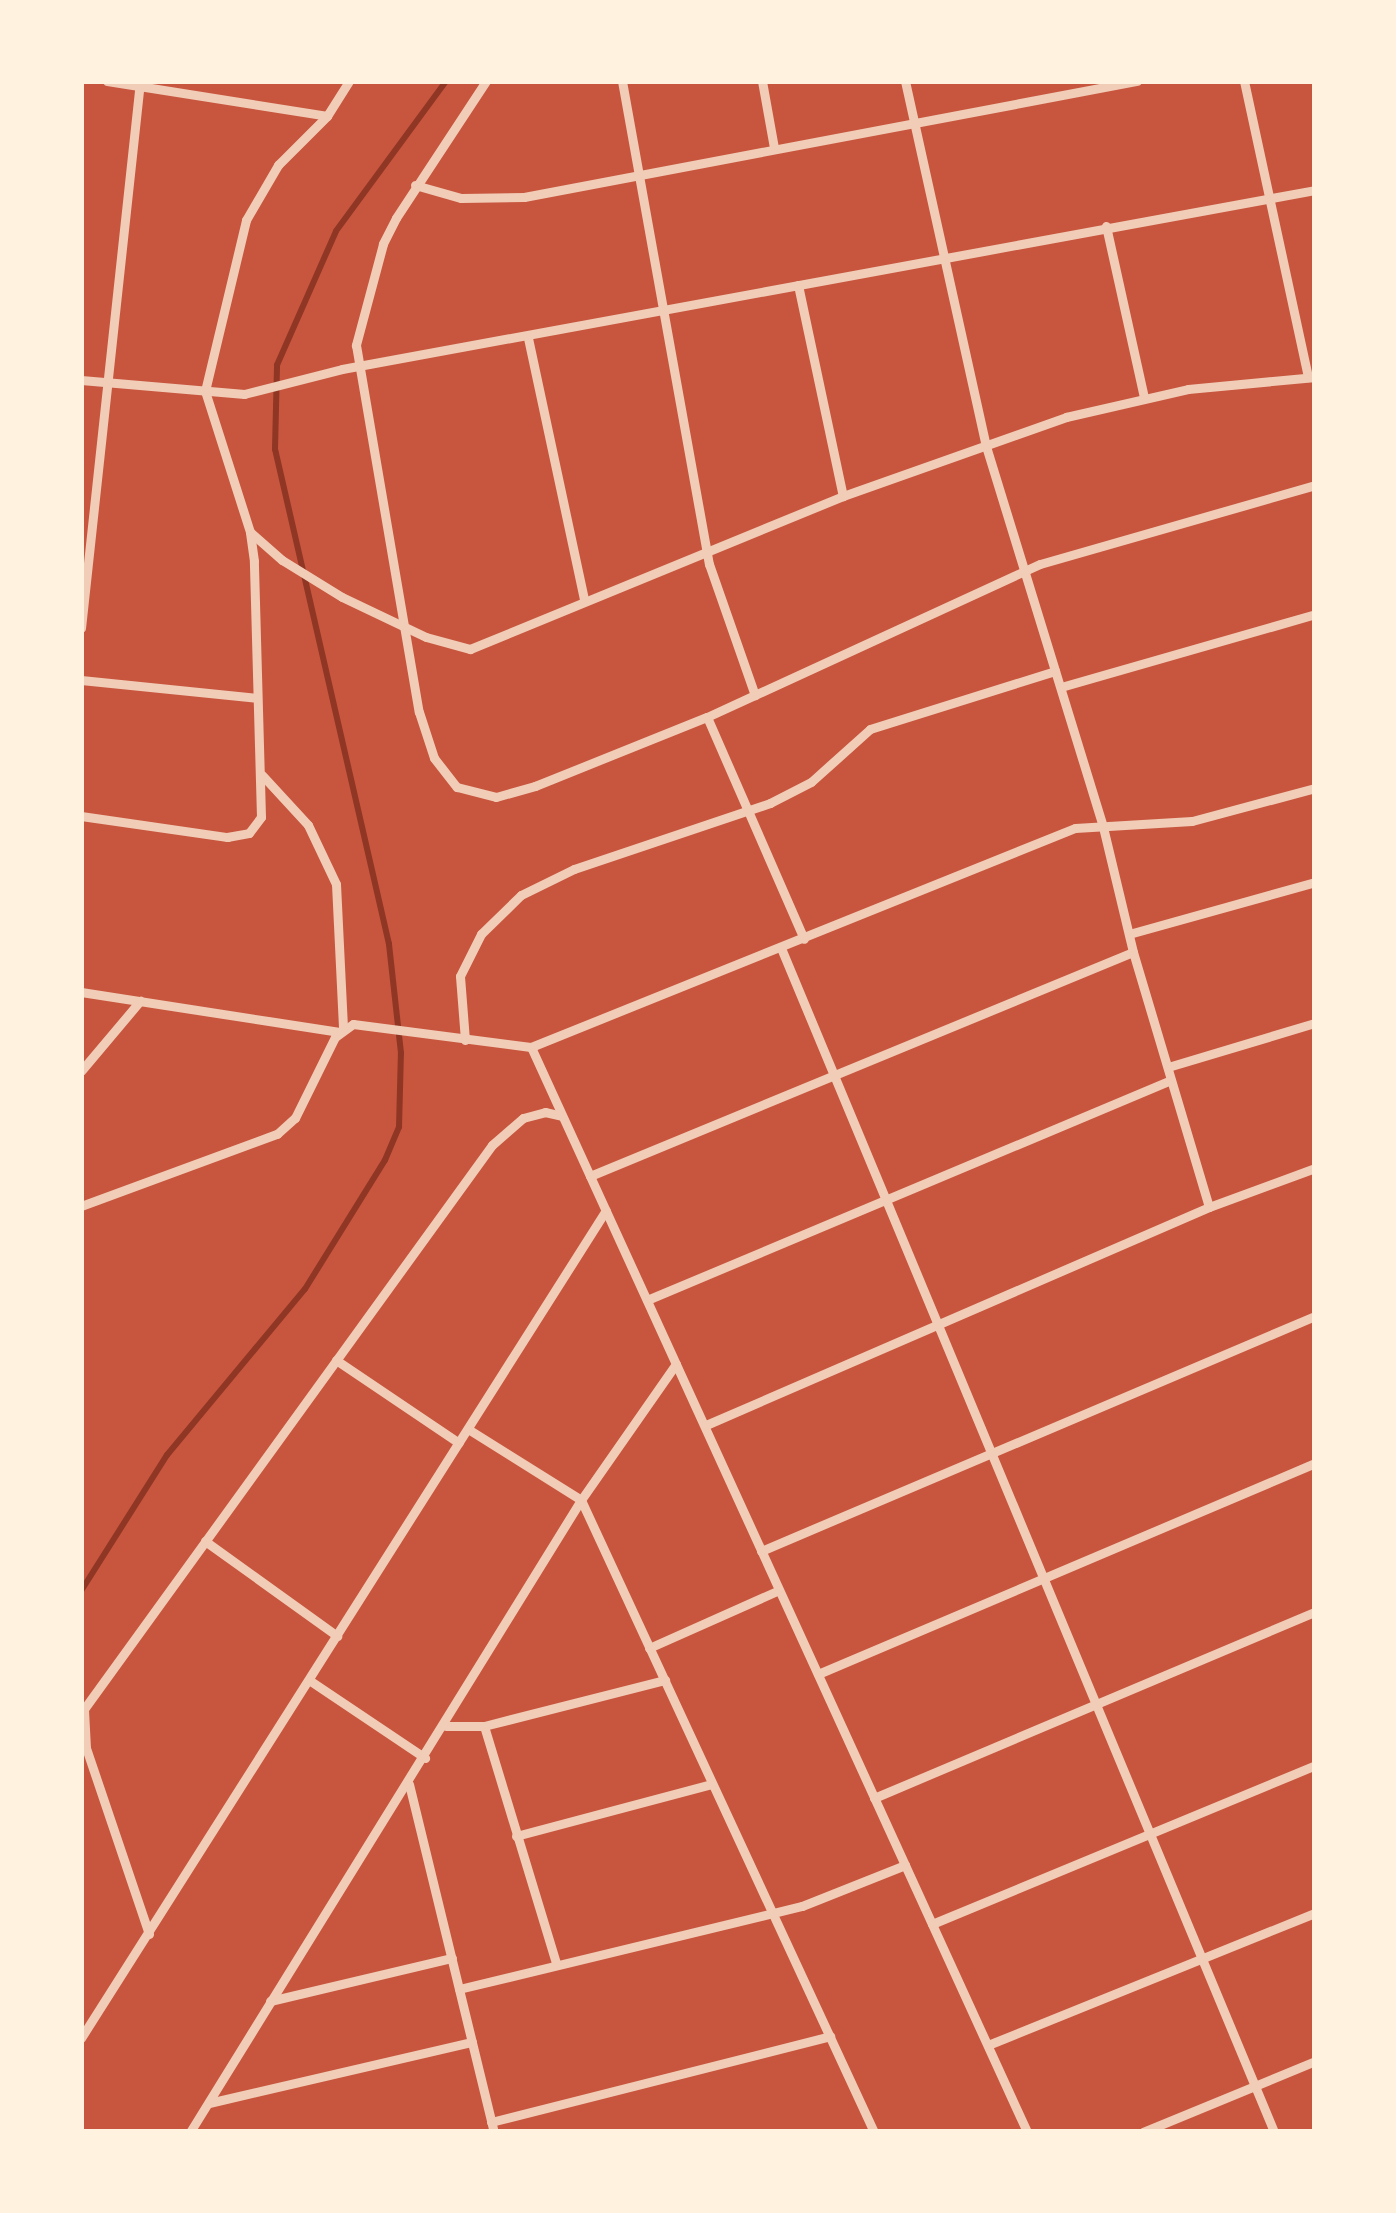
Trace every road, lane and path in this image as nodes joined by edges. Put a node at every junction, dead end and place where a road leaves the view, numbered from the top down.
1 (107, 81) edge
2 (349, 81) edge
3 (487, 81) edge
4 (622, 81) edge
5 (761, 81) edge
6 (905, 81) edge
7 (1137, 81) edge
8 (1244, 81) edge
9 (140, 83) edge
10 (1082, 86) edge
11 (327, 116) junction
12 (913, 123) junction
13 (774, 148) junction
14 (640, 174) junction
15 (415, 185) junction
16 (1315, 190) edge
17 (1266, 199) junction
18 (1106, 226) junction
19 (942, 258) junction
20 (798, 286) junction
21 (664, 311) junction
22 (528, 338) junction
23 (357, 366) junction
24 (1312, 377) edge
25 (81, 380) edge
26 (108, 383) junction
27 (205, 391) junction
28 (1144, 397) junction
29 (985, 443) junction
30 (1315, 485) edge
31 (843, 496) junction
32 (250, 532) junction
33 (708, 553) junction
34 (1023, 572) junction
35 (584, 600) junction
36 (1315, 614) edge
37 (404, 627) junction
38 (81, 628) edge
39 (1054, 671) junction
40 (81, 680) edge
41 (1060, 687) junction
42 (755, 695) junction
43 (257, 698) junction
44 (707, 717) junction
45 (262, 775) junction
46 (1315, 788) edge
47 (748, 813) junction
48 (81, 816) edge
49 (1103, 827) junction
50 (1315, 881) edge
51 (1129, 934) junction
52 (804, 939) junction
53 (781, 948) junction
54 (1133, 952) junction
55 (81, 992) edge
56 (140, 1000) junction
57 (1315, 1023) edge
58 (341, 1030) junction
59 (465, 1040) junction
60 (531, 1047) junction
61 (1168, 1067) junction
62 (81, 1071) edge
63 (833, 1073) junction
64 (1172, 1081) junction
65 (563, 1117) junction
66 (1315, 1168) edge
67 (590, 1176) junction
68 (886, 1201) junction
69 (81, 1206) edge
70 (1209, 1207) junction
71 (606, 1210) junction
72 (647, 1300) junction
73 (1315, 1316) edge
74 (938, 1327) junction
75 (336, 1360) junction
76 (676, 1364) junction
77 (706, 1425) junction
78 (468, 1429) junction
79 (459, 1443) junction
80 (989, 1453) junction
81 (1315, 1463) edge
82 (581, 1500) junction
83 (205, 1541) junction
84 (761, 1551) junction
85 (1041, 1580) junction
86 (779, 1590) junction
87 (1315, 1612) edge
88 (337, 1636) junction
89 (649, 1648) junction
90 (818, 1674) junction
91 (309, 1680) junction
92 (665, 1680) junction
93 (1094, 1708) junction
94 (446, 1726) junction
95 (484, 1726) junction
96 (425, 1758) junction
97 (1315, 1765) edge
98 (410, 1784) junction
99 (711, 1784) junction
100 (874, 1798) junction
101 (1148, 1834) junction
102 (516, 1836) junction
103 (905, 1865) junction
104 (772, 1912) junction
105 (1315, 1913) edge
106 (932, 1924) junction
107 (149, 1934) junction
108 (452, 1958) junction
109 (1202, 1960) junction
110 (556, 1963) junction
111 (459, 1989) junction
112 (270, 2001) junction
113 (830, 2036) junction
114 (81, 2038) edge
115 (472, 2042) junction
116 (988, 2045) junction
117 (1315, 2061) edge
118 (1255, 2086) junction
119 (209, 2103) junction
120 (493, 2127) edge
121 (1023, 2131) edge
122 (190, 2132) edge
123 (874, 2132) edge
124 (1143, 2132) edge
125 (1274, 2132) edge

1 - 9 street
2 - 11 street
3 - 15 street
4 - 14 street
5 - 13 street
6 - 12 street
7 - 10 street
8 - 17 street
9 - 11 street
9 - 26 street
10 - 12 street
11 - 27 street
12 - 13 street
12 - 19 street
13 - 14 street
14 - 15 street
14 - 21 street
15 - 23 street
16 - 17 street
17 - 18 street
17 - 24 street
18 - 19 street
18 - 28 street
19 - 20 street
19 - 29 street
20 - 21 street
20 - 31 street
21 - 22 street
21 - 33 street
22 - 23 street
22 - 35 street
23 - 27 street
23 - 37 street
24 - 28 street
25 - 26 street
26 - 27 street
26 - 38 street
27 - 32 street
28 - 29 street
29 - 31 street
29 - 34 street
30 - 34 street
31 - 33 street
32 - 37 street
32 - 43 street
33 - 35 street
33 - 42 street
34 - 39 street
34 - 42 street
35 - 37 street
36 - 41 street
37 - 44 street
39 - 41 street
39 - 47 street
40 - 43 street
41 - 49 street
42 - 44 street
43 - 45 street
44 - 47 street
45 - 48 street
45 - 58 street
46 - 49 street
47 - 52 street
47 - 59 street
49 - 51 street
49 - 52 street
50 - 51 street
51 - 54 street
52 - 53 street
53 - 60 street
53 - 63 street
54 - 61 street
54 - 63 street
55 - 56 street
56 - 58 street
56 - 62 street
57 - 61 street
58 - 59 street
58 - 69 street
59 - 60 street
60 - 65 street
61 - 64 street
63 - 67 street
63 - 68 street
64 - 68 street
64 - 70 street
65 - 67 street
65 - 75 street
66 - 70 street
67 - 71 street
68 - 72 street
68 - 74 street
70 - 74 street
71 - 72 street
71 - 78 street
72 - 76 street
73 - 80 street
74 - 77 street
74 - 80 street
75 - 79 street
75 - 83 street
76 - 77 street
76 - 82 street
77 - 84 street
78 - 79 street
78 - 82 street
79 - 88 street
80 - 84 street
80 - 85 street
81 - 85 street
82 - 89 street
82 - 94 street
83 - 88 street
83 - 107 street
84 - 86 street
85 - 90 street
85 - 93 street
86 - 89 street
86 - 90 street
87 - 93 street
88 - 91 street
89 - 92 street
90 - 100 street
91 - 96 street
91 - 107 street
92 - 95 street
92 - 99 street
93 - 100 street
93 - 101 street
94 - 95 street
94 - 96 street
95 - 102 street
96 - 98 street
97 - 101 street
98 - 108 street
98 - 112 street
99 - 102 street
99 - 104 street
100 - 103 street
101 - 106 street
101 - 109 street
102 - 110 street
103 - 104 street
103 - 106 street
104 - 110 street
104 - 113 street
105 - 109 street
106 - 116 street
107 - 114 street
108 - 111 street
108 - 112 street
109 - 116 street
109 - 118 street
110 - 111 street
111 - 115 street
112 - 119 street
113 - 120 street
113 - 123 street
115 - 119 street
115 - 120 street
116 - 121 street
117 - 118 street
118 - 124 street
118 - 125 street
119 - 122 street

